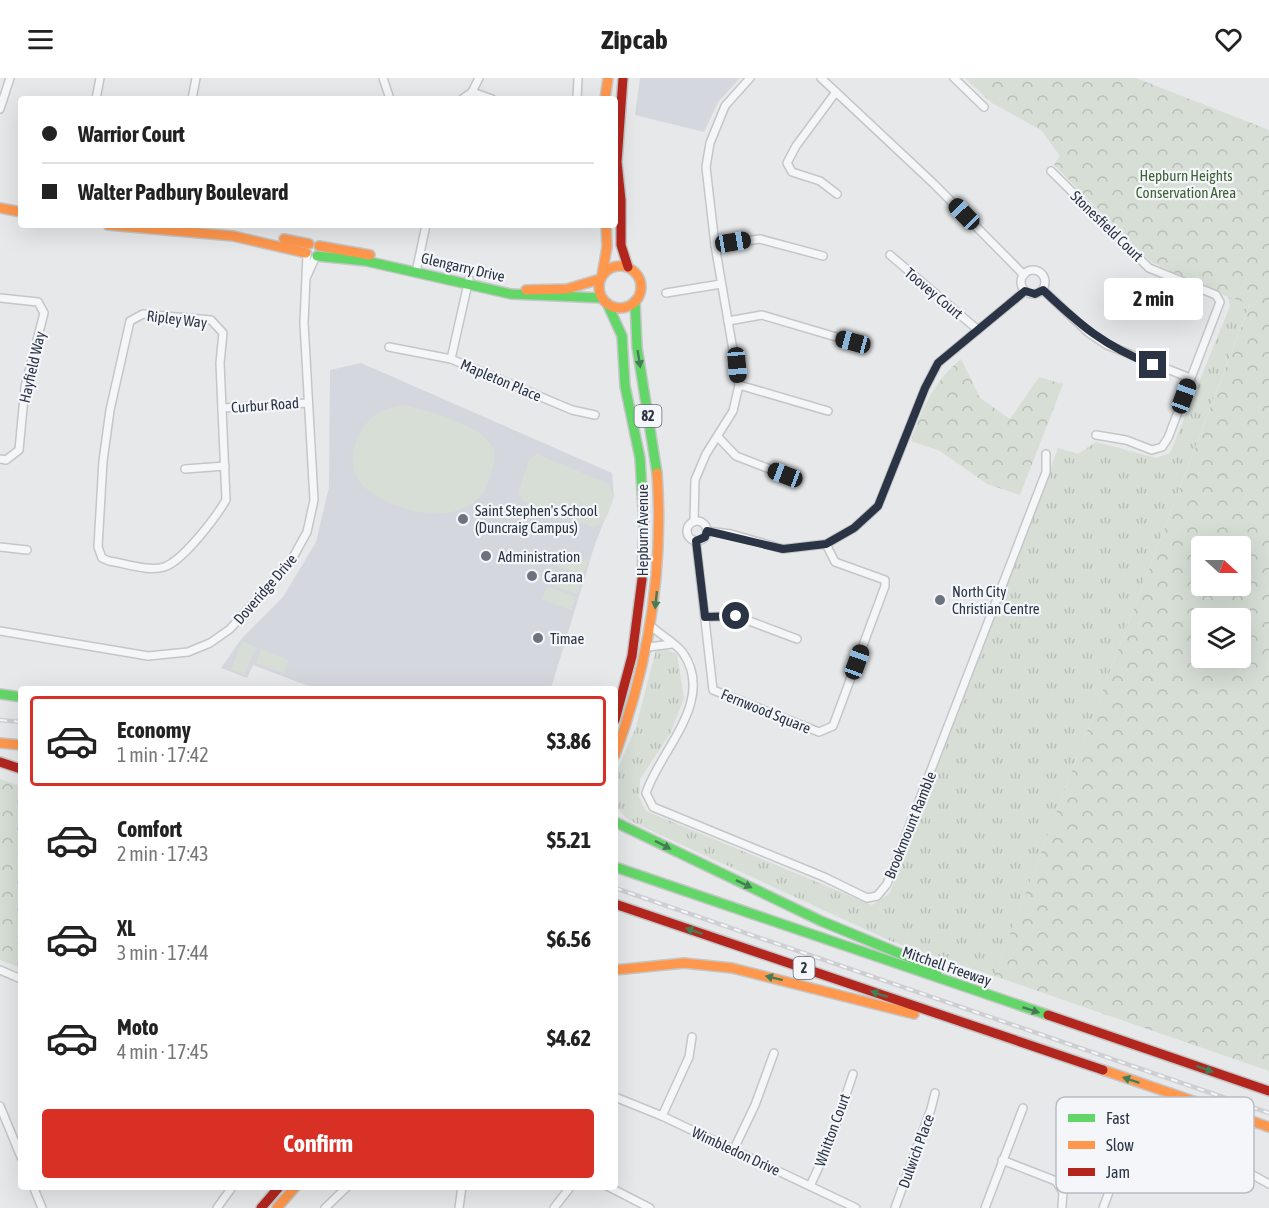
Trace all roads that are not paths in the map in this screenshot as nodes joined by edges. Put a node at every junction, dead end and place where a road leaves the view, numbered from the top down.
1 (9, 78) edge
2 (100, 78) edge
3 (196, 78) edge
4 (383, 78) edge
5 (479, 78) edge
6 (578, 78) edge
7 (608, 78) edge
8 (622, 78) edge
9 (750, 78) edge
10 (821, 78) edge
11 (954, 78) edge
12 (472, 92) junction
13 (836, 92) junction
14 (97, 96) edge
15 (193, 96) edge
16 (389, 96) edge
17 (466, 96) edge
18 (483, 96) edge
19 (577, 96) edge
20 (605, 96) edge
21 (984, 107) dead end
22 (0, 109) edge
23 (618, 145) edge
24 (1051, 171) dead end
25 (618, 172) edge
26 (837, 194) dead end
27 (0, 208) edge
28 (18, 211) edge
29 (0, 215) edge
30 (18, 217) edge
31 (181, 228) edge
32 (425, 228) edge
33 (606, 228) edge
34 (715, 245) junction
35 (312, 251) junction
36 (890, 255) dead end
37 (824, 256) dead end
38 (627, 267) junction
39 (417, 269) junction
40 (1024, 275) junction
41 (601, 277) junction
42 (468, 282) junction
43 (721, 284) junction
44 (1043, 290) junction
45 (1025, 291) junction
46 (666, 293) dead end
47 (0, 298) edge
48 (605, 301) junction
49 (635, 301) junction
50 (728, 321) junction
51 (978, 330) junction
52 (853, 342) dead end
53 (389, 347) dead end
54 (451, 359) junction
55 (1190, 378) junction
56 (739, 386) junction
57 (308, 402) junction
58 (222, 408) junction
59 (828, 411) dead end
60 (595, 416) dead end
61 (1096, 435) dead end
62 (718, 437) junction
63 (1046, 454) dead end
64 (0, 459) edge
65 (225, 466) junction
66 (185, 469) dead end
67 (798, 480) dead end
68 (694, 522) junction
69 (707, 531) junction
70 (696, 541) junction
71 (826, 544) junction
72 (0, 547) edge
73 (27, 550) dead end
74 (705, 617) junction
75 (652, 627) junction
76 (0, 631) edge
77 (797, 639) dead end
78 (672, 644) junction
79 (648, 647) junction
80 (0, 694) edge
81 (18, 697) edge
82 (618, 708) edge
83 (0, 743) edge
84 (18, 745) edge
85 (618, 747) edge
86 (0, 762) edge
87 (18, 768) edge
88 (618, 819) edge
89 (618, 823) edge
90 (634, 831) junction
91 (618, 868) edge
92 (618, 905) edge
93 (0, 970) edge
94 (618, 970) edge
95 (18, 978) edge
96 (975, 992) junction
97 (994, 1034) junction
98 (692, 1037) dead end
99 (774, 1053) dead end
100 (853, 1074) dead end
101 (1269, 1091) edge
102 (935, 1093) dead end
103 (1180, 1097) edge
104 (618, 1098) edge
105 (0, 1106) edge
106 (1023, 1108) dead end
107 (662, 1116) junction
108 (1254, 1122) edge
109 (1269, 1127) edge
110 (18, 1150) edge
111 (733, 1151) junction
112 (1002, 1160) junction
113 (1254, 1176) edge
114 (1056, 1181) edge
115 (1269, 1184) edge
116 (810, 1186) junction
117 (35, 1190) edge
118 (230, 1190) edge
119 (277, 1190) edge
120 (293, 1190) edge
121 (344, 1190) edge
122 (461, 1190) edge
123 (568, 1190) edge
124 (614, 1190) edge
125 (1064, 1193) edge
126 (1108, 1193) edge
127 (1062, 1206) dead end
128 (646, 1207) edge
129 (42, 1208) edge
130 (217, 1208) edge
131 (261, 1208) edge
132 (278, 1208) edge
133 (325, 1208) edge
134 (459, 1208) edge
135 (554, 1208) edge
136 (856, 1208) edge
137 (895, 1208) edge
138 (985, 1208) edge
139 (1102, 1208) edge

1 - 22 street
2 - 14 street
3 - 15 street
4 - 16 street
5 - 12 street
6 - 19 street
7 - 20 main road
8 - 23 main road, 82
9 - 34 street
10 - 13 street
11 - 21 street
12 - 17 street
12 - 18 street
13 - 26 street
13 - 40 street
24 - 55 street, Stonesfield Court
25 - 38 main road, 82
27 - 28 main road
29 - 30 main road
31 - 35 main road, Glengarry Drive
32 - 39 street
33 - 41 main road, 82
34 - 37 street
34 - 43 street
35 - 39 main road, Glengarry Drive
35 - 57 street, Doveridge Drive
36 - 51 street, Toovey Court
38 - 41 main road
38 - 49 main road, 82
39 - 42 main road, Glengarry Drive
40 - 44 street
40 - 45 street
41 - 42 main road, Glengarry Drive
41 - 48 main road, 82
42 - 48 main road, Glengarry Drive
42 - 54 street, Mapleton Place
43 - 46 street
43 - 50 street
44 - 45 street
44 - 55 street
45 - 51 street
47 - 64 street, Hayfield Way
48 - 49 main road
48 - 82 main road, Hepburn Avenue / 82
49 -> 75 main road, Hepburn Avenue / 82
50 - 52 street
50 - 56 street
51 - 71 street
53 - 54 street
54 - 60 street, Mapleton Place
55 - 61 street
56 - 59 street
56 - 62 street
57 - 58 street, Curbur Road
57 - 76 street, Doveridge Drive
58 - 65 street, Ripley Way
58 - 65 street, Ripley Way
62 - 67 street
62 - 68 street
63 - 78 street, Brookmount Ramble
65 - 66 street
68 - 69 street
68 - 70 street
69 - 70 street
69 - 71 street
70 - 74 street, Fernwood Square
71 - 74 street, Fernwood Square
72 - 73 street
74 - 77 street
75 - 78 street, Brookmount Ramble
75 - 79 main road, Hepburn Avenue / 82
78 - 79 street
79 - 85 main road, Hepburn Avenue / 82
80 - 81 main road
83 - 84 main road
86 - 87 main road
88 - 90 main road
89 - 90 main road
90 -> 96 main road
91 - 96 main road, Mitchell Freeway / 2
97 -> 92 main road, 2
93 - 95 street
97 -> 94 main road
96 -> 101 main road, Mitchell Freeway / 2
103 -> 97 main road, 2
98 - 107 street
99 - 111 street
100 - 116 street, Whitton Court
102 - 137 street, Dulwich Place
104 - 107 street, Wimbledon Drive
105 - 110 street
106 - 112 street
107 - 111 street, Wimbledon Drive
109 -> 108 main road, 2
111 - 116 street, Wimbledon Drive
112 - 114 street
112 - 138 street
113 - 115 street
116 - 136 street, Wimbledon Drive
117 - 129 street
118 - 130 street
119 - 131 main road
120 - 132 main road
121 - 133 street
122 - 134 street
123 - 135 street
124 - 128 street
125 - 127 street
126 - 139 street

